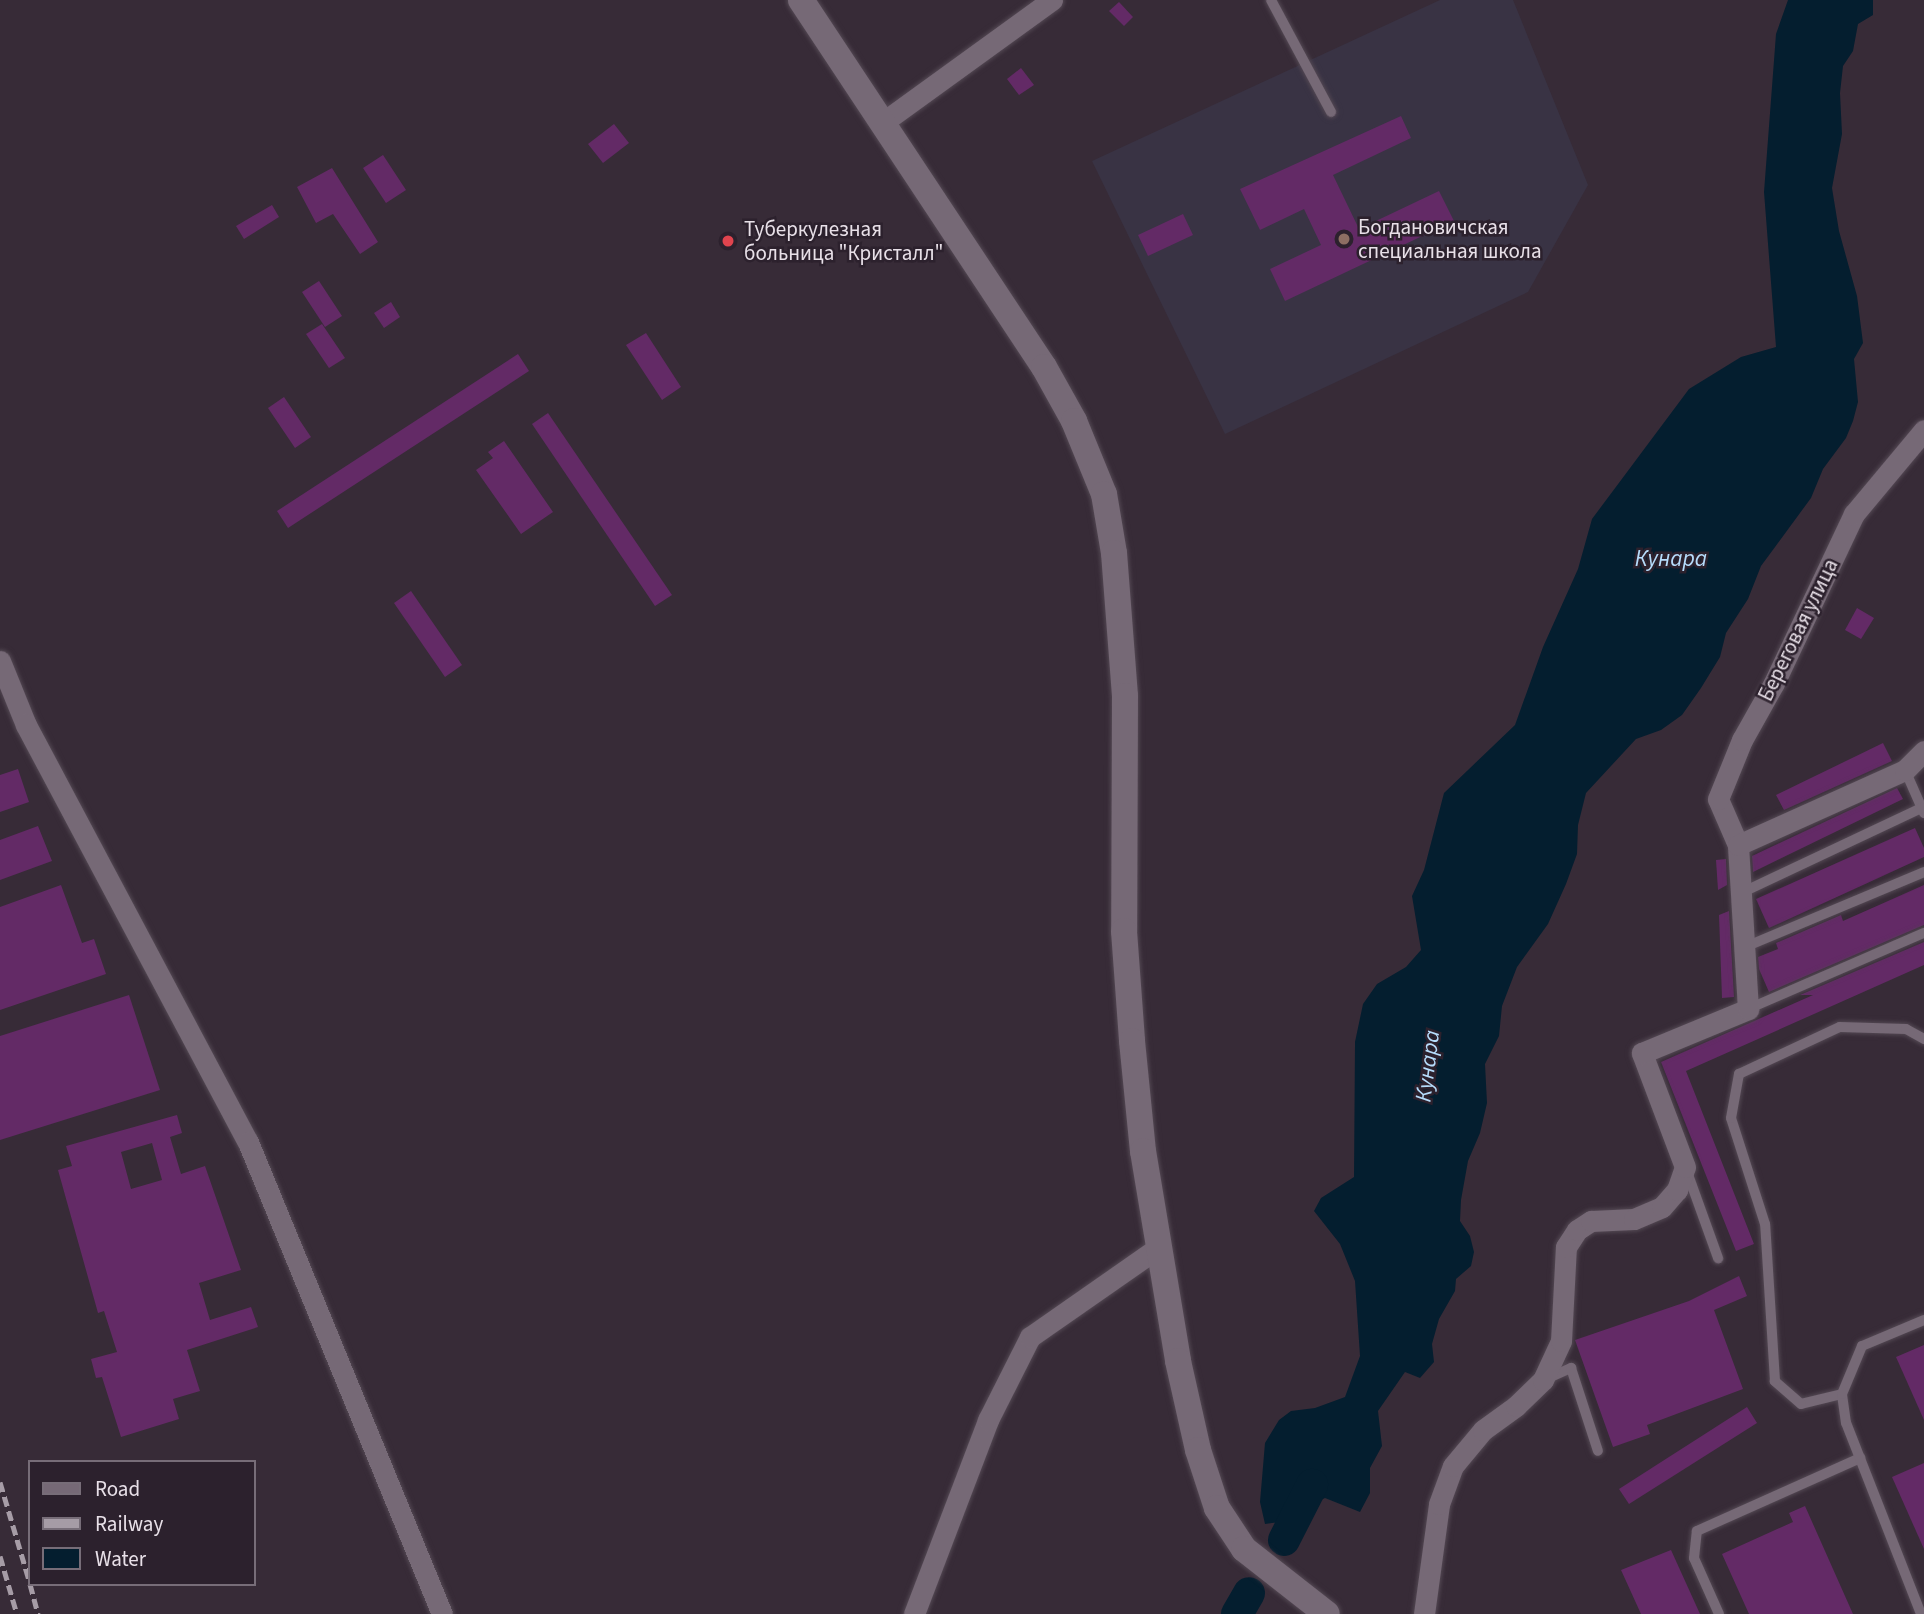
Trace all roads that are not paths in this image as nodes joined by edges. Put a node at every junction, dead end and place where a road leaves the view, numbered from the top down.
1 (801, 0) edge
2 (1052, 0) edge
3 (1271, 0) edge
4 (1331, 112) dead end
5 (882, 123) junction
6 (1924, 430) edge
7 (0, 661) edge
8 (1924, 751) edge
9 (1905, 770) junction
10 (1923, 811) edge
11 (1738, 845) junction
12 (1924, 872) edge
13 (1741, 893) junction
14 (1924, 933) edge
15 (1745, 947) junction
16 (1748, 1009) junction
17 (1924, 1039) edge
18 (1685, 1167) junction
19 (1160, 1247) junction
20 (1718, 1258) dead end
21 (1924, 1320) edge
22 (1543, 1380) junction
23 (1842, 1394) junction
24 (1598, 1451) dead end
25 (1860, 1458) junction
26 (442, 1614) edge
27 (914, 1614) edge
28 (1327, 1614) edge
29 (1424, 1614) edge
30 (1719, 1614) edge
31 (1921, 1614) edge

1 - 5 street
2 - 5 street
3 - 4 lane
5 - 19 street
6 - 11 street, Береговая улица
7 - 26 street
8 - 9 street
9 - 10 lane
9 - 11 street
10 - 13 lane
11 - 13 street, Береговая улица
12 - 15 lane
13 - 15 street, Береговая улица
14 - 16 lane
15 - 16 street, Береговая улица
16 - 18 street
17 - 23 lane
18 - 20 lane
18 - 22 street
19 - 27 street
19 - 28 street
21 - 23 lane
22 - 24 lane
22 - 29 street
23 - 25 lane
25 - 30 lane
25 - 31 lane

